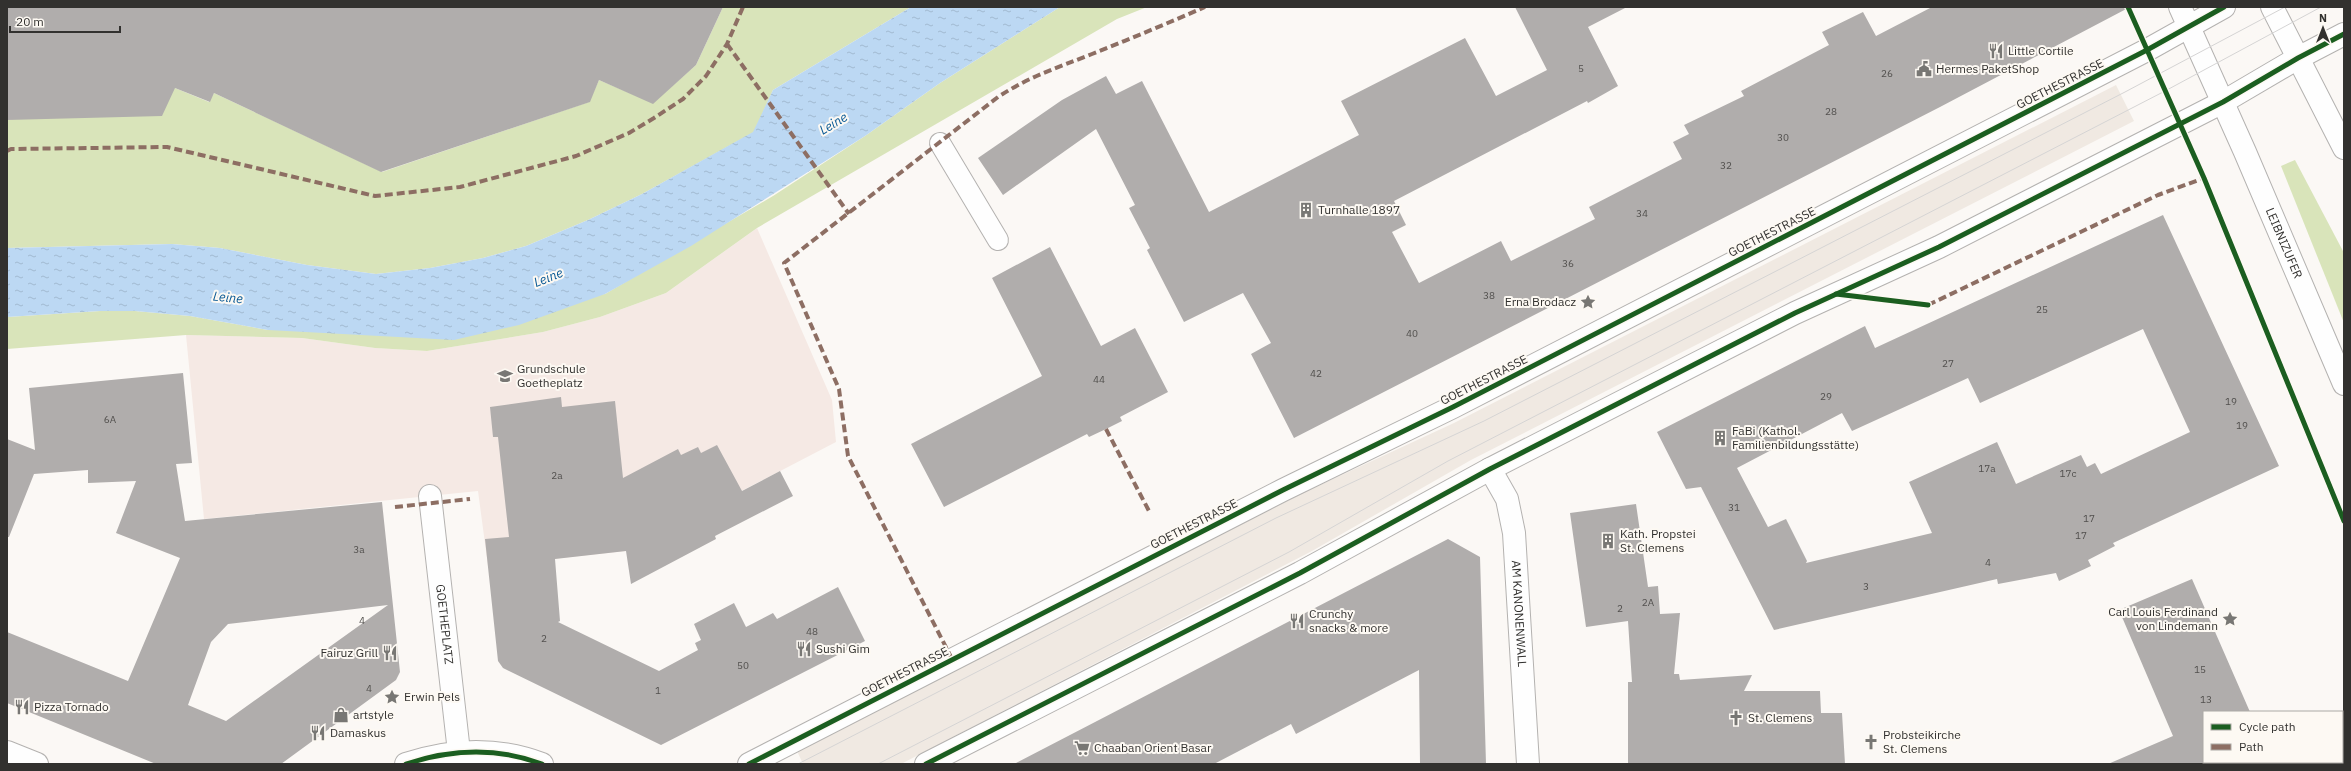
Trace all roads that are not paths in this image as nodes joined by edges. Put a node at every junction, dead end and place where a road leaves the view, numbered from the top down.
1 (2180, 7) edge
2 (2224, 7) edge
3 (2272, 7) edge
4 (2189, 27) junction
5 (2344, 34) edge
6 (2298, 58) junction
7 (2223, 102) junction
8 (940, 143) dead end
9 (2344, 148) edge
10 (998, 240) dead end
11 (2344, 384) edge
12 (1490, 469) junction
13 (430, 496) dead end
14 (7, 752) edge
15 (459, 752) junction
16 (37, 764) edge
17 (406, 764) edge
18 (542, 764) edge
19 (749, 764) edge
20 (926, 764) edge
21 (1528, 764) edge

1 - 4 street, LEIBNIZUFER
2 - 4 street, GOETHESTRASSE
3 - 6 street
4 - 7 street, LEIBNIZUFER
4 - 19 street, GOETHESTRASSE
5 - 6 street
6 - 7 street
6 - 9 street
7 - 11 street, LEIBNIZUFER
7 - 12 street
8 - 10 lane
12 - 20 street
12 - 21 street, AM KANONENWALL
13 - 15 street, GOETHEPLATZ
14 - 16 street
15 - 17 street
15 - 18 street

